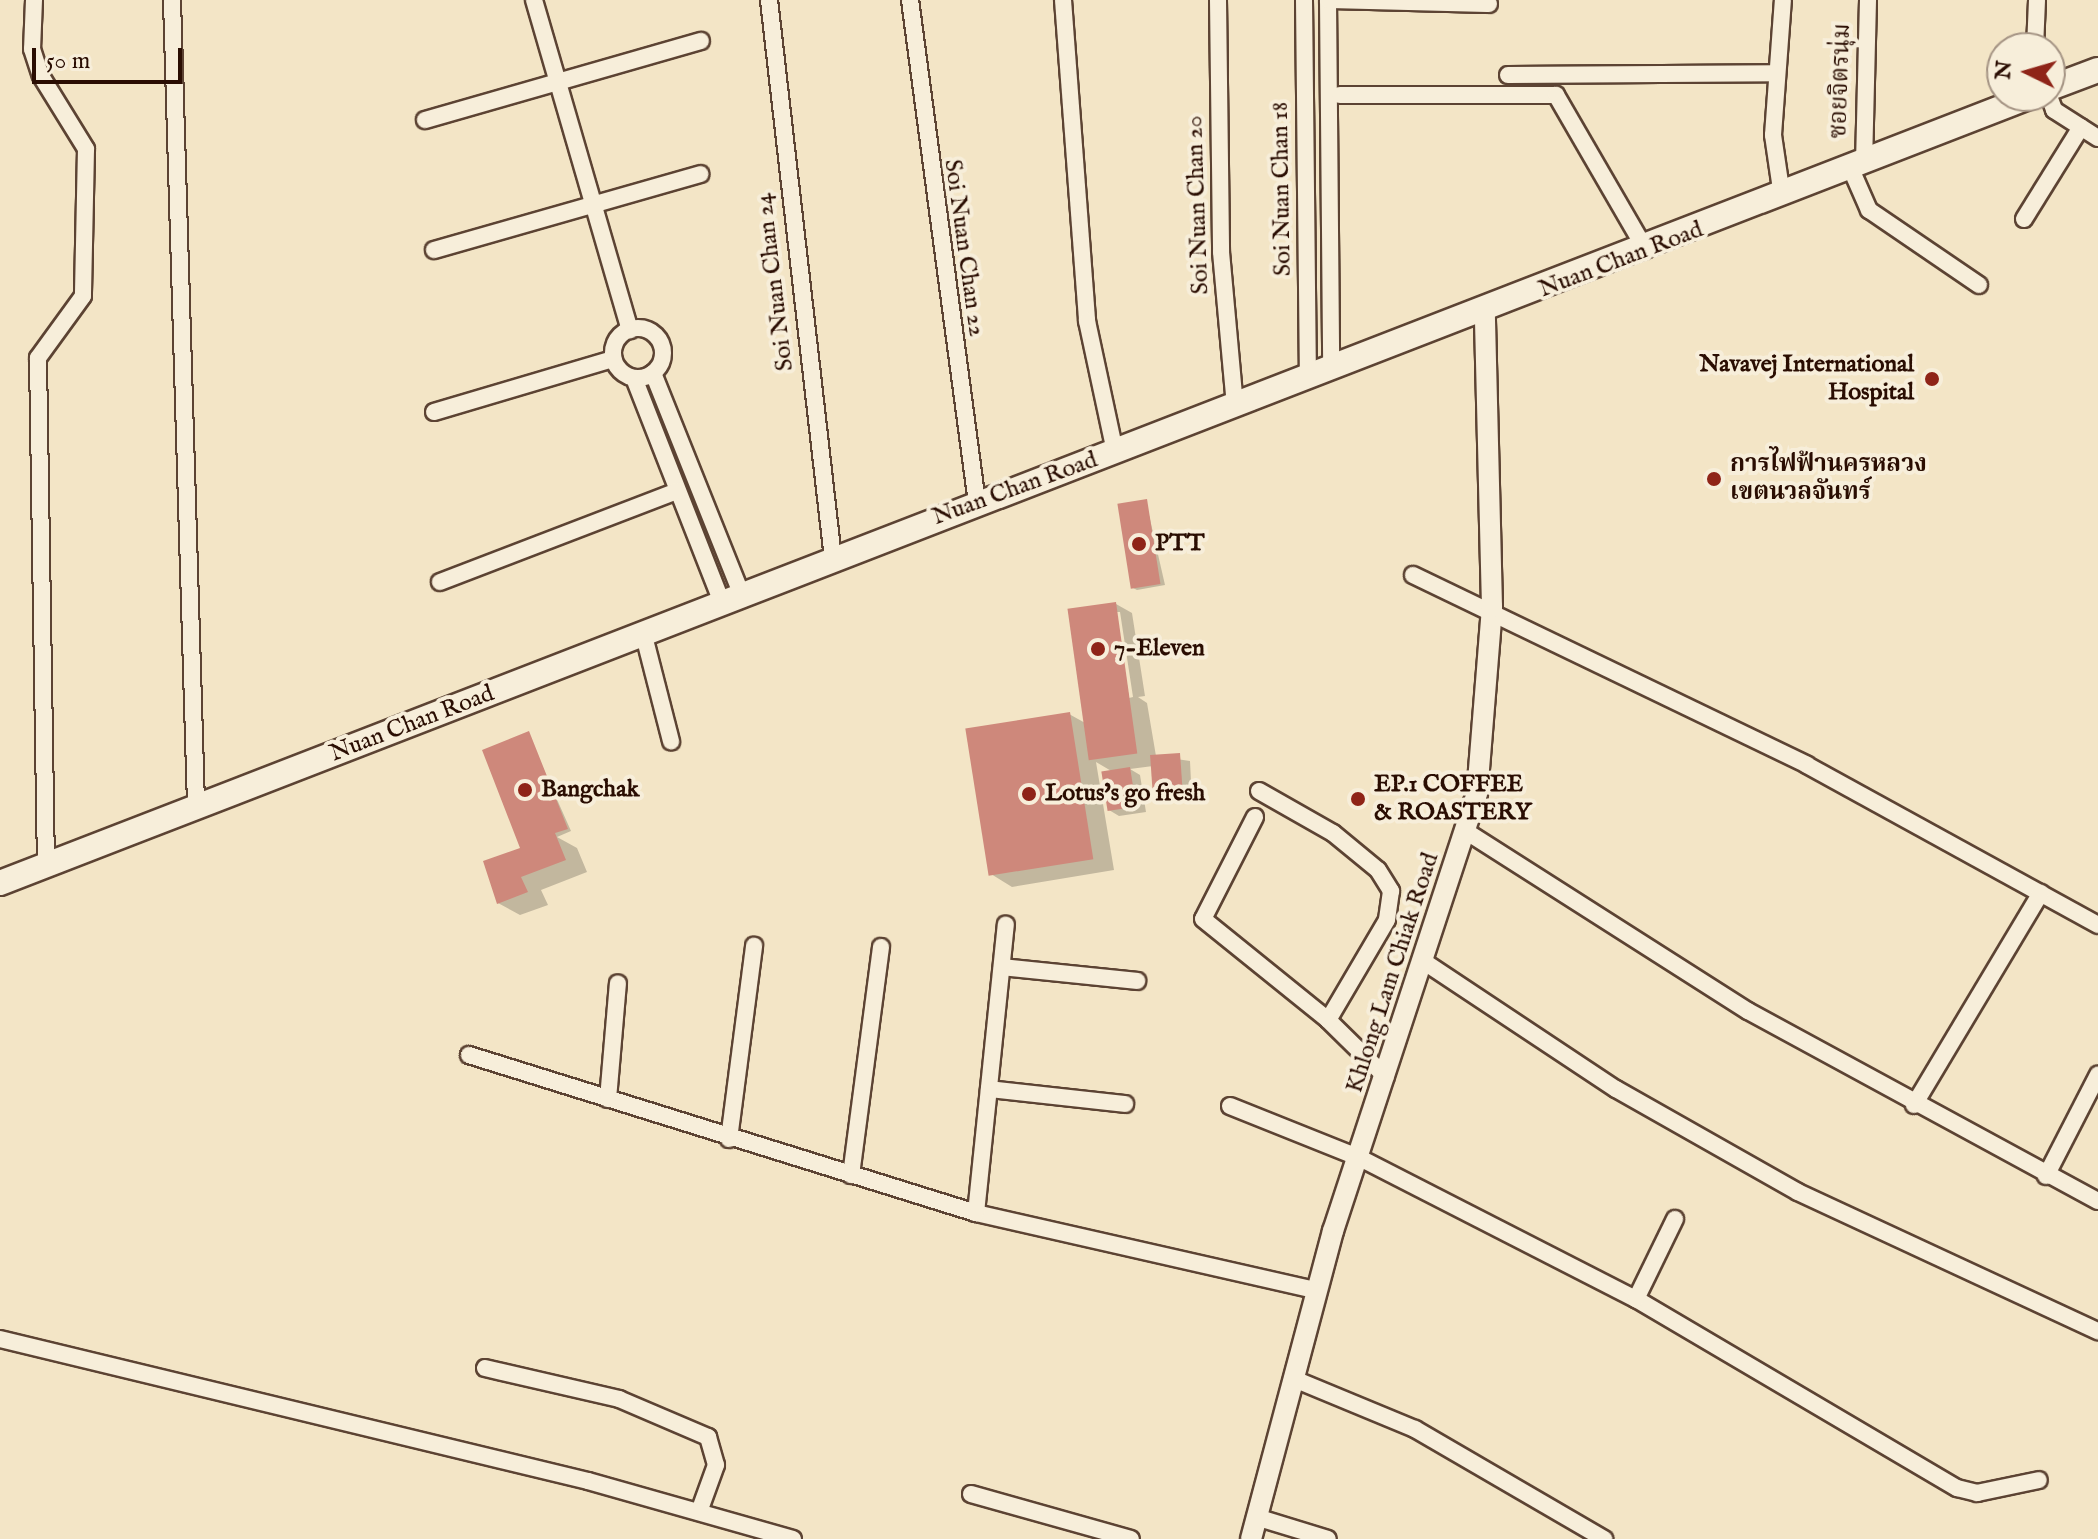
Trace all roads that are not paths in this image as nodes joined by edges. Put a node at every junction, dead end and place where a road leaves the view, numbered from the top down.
1 (34, 0) edge
2 (172, 0) edge
3 (534, 0) edge
4 (769, 0) edge
5 (910, 0) edge
6 (1063, 0) edge
7 (1218, 0) edge
8 (1304, 0) edge
9 (1328, 0) edge
10 (1783, 0) edge
11 (1868, 0) edge
12 (2037, 0) edge
13 (1489, 4) dead end
14 (2036, 32) edge
15 (701, 41) dead end
16 (2098, 70) edge
17 (1776, 73) junction
18 (1508, 75) dead end
19 (554, 81) junction
20 (2066, 82) edge
21 (1340, 95) dead end
22 (1992, 112) edge
23 (2057, 112) edge
24 (425, 120) dead end
25 (2081, 127) junction
26 (2098, 138) edge
27 (1858, 167) junction
28 (700, 174) dead end
29 (1782, 196) junction
30 (595, 206) junction
31 (2024, 219) dead end
32 (434, 250) dead end
33 (1646, 250) junction
34 (1979, 285) dead end
35 (1485, 313) junction
36 (630, 330) junction
37 (613, 359) junction
38 (1331, 367) junction
39 (653, 373) junction
40 (1308, 377) junction
41 (634, 378) junction
42 (1235, 407) junction
43 (434, 412) dead end
44 (1115, 452) junction
45 (677, 491) junction
46 (977, 503) junction
47 (833, 558) junction
48 (1413, 575) dead end
49 (440, 582) dead end
50 (731, 597) junction
51 (1492, 607) junction
52 (643, 632) junction
53 (671, 741) dead end
54 (1259, 791) dead end
55 (196, 806) junction
56 (1255, 817) dead end
57 (1467, 832) junction
58 (46, 866) junction
59 (0, 883) edge
60 (2041, 893) junction
61 (1006, 925) dead end
62 (2098, 925) edge
63 (754, 946) dead end
64 (881, 947) dead end
65 (1426, 963) junction
66 (1002, 967) junction
67 (1137, 981) dead end
68 (618, 983) dead end
69 (1328, 1020) junction
70 (469, 1055) dead end
71 (2098, 1075) edge
72 (1386, 1077) junction
73 (989, 1089) junction
74 (608, 1099) junction
75 (1125, 1104) dead end
76 (1914, 1105) junction
77 (1230, 1106) dead end
78 (729, 1139) junction
79 (1360, 1158) junction
80 (851, 1175) junction
81 (2046, 1176) junction
82 (2098, 1201) edge
83 (976, 1213) junction
84 (1675, 1219) dead end
85 (1316, 1290) junction
86 (1636, 1299) junction
87 (2098, 1331) edge
88 (0, 1339) edge
89 (485, 1368) dead end
90 (1294, 1379) junction
91 (2039, 1480) dead end
92 (971, 1494) dead end
93 (699, 1512) junction
94 (1256, 1517) junction
95 (793, 1539) edge
96 (1131, 1539) edge
97 (1251, 1539) edge
98 (1328, 1539) edge
99 (1604, 1539) edge

1 - 58 street
2 - 55 street
3 - 19 street
4 - 47 street, Soi Nuan Chan 24
5 - 46 street, Soi Nuan Chan 22
6 - 44 street
7 - 42 street, Soi Nuan Chan 20
8 - 40 street, Soi Nuan Chan 18
9 - 13 street
9 - 38 street
10 - 17 street
11 - 27 street, ซอยจิตรนุ่ม
12 - 14 street
15 - 19 street
16 - 20 main road
17 - 18 street
17 - 29 street
19 - 24 street
19 - 30 street
21 - 33 street
22 - 27 main road, Nuan Chan Road
23 - 25 street
25 - 26 street
25 - 31 street
27 - 29 main road, Nuan Chan Road
27 - 34 street
28 - 30 street
29 - 33 main road, Nuan Chan Road
30 - 32 street
30 - 36 street
33 - 35 main road, Nuan Chan Road
35 - 38 main road, Nuan Chan Road
35 - 51 street, Khlong Lam Chiak Road
36 - 37 street
36 - 39 street
37 - 41 street
37 - 43 street
38 - 40 main road, Nuan Chan Road
39 - 41 street
39 - 50 street
40 - 42 main road, Nuan Chan Road
41 - 45 street
42 - 44 main road, Nuan Chan Road
44 - 46 main road, Nuan Chan Road
45 - 49 street
45 - 50 street
46 - 47 main road, Nuan Chan Road
47 - 50 main road, Nuan Chan Road
48 - 51 street
50 - 52 main road, Nuan Chan Road
51 - 57 street, Khlong Lam Chiak Road
51 - 60 street
52 - 53 street
52 - 55 main road, Nuan Chan Road
54 - 69 street
55 - 58 main road, Nuan Chan Road
56 - 69 street
57 - 65 street, Khlong Lam Chiak Road
57 - 76 street
58 - 59 main road, Nuan Chan Road
60 - 62 street
60 - 76 street
61 - 66 street
63 - 78 street
64 - 80 street
65 - 72 street, Khlong Lam Chiak Road
65 - 87 street
66 - 67 street
66 - 73 street
68 - 74 street
69 - 72 street
70 - 74 street
71 - 81 street
72 - 79 street, Khlong Lam Chiak Road
73 - 75 street
73 - 83 street
74 - 78 street
76 - 81 street
77 - 79 street
78 - 80 street
79 - 85 street, Khlong Lam Chiak Road
79 - 86 street
80 - 83 street
81 - 82 street
83 - 85 street
84 - 86 street
85 - 90 street, Khlong Lam Chiak Road
86 - 91 street
88 - 93 street
89 - 93 street
90 - 94 street, Khlong Lam Chiak Road
90 - 99 street
92 - 96 street
93 - 95 street
94 - 97 street, Khlong Lam Chiak Road
94 - 98 street

